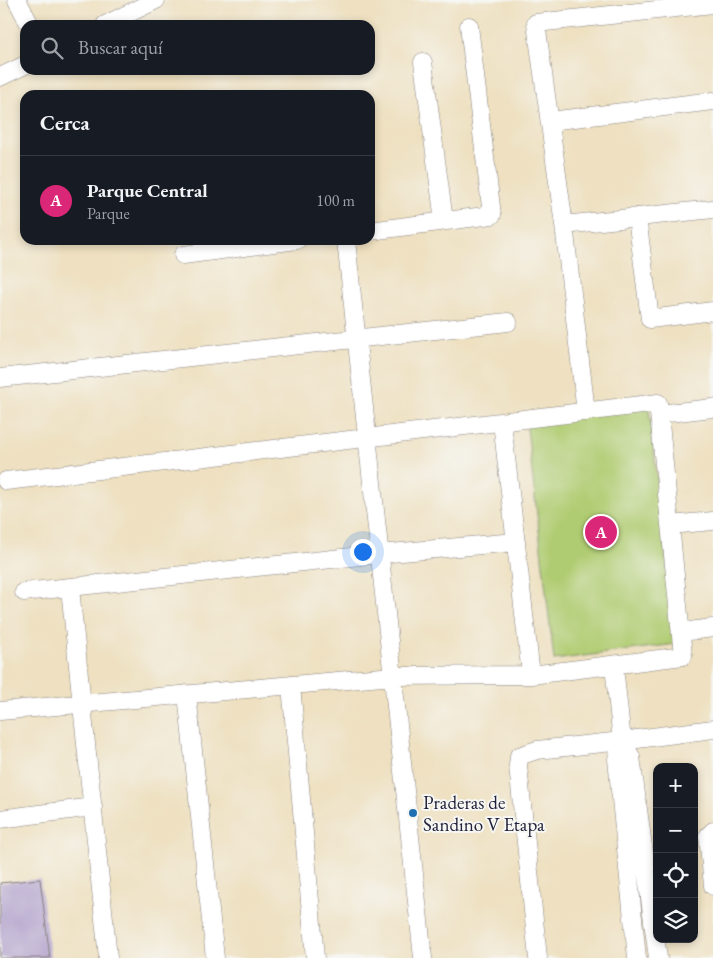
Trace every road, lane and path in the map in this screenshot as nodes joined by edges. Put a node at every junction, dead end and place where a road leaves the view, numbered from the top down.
1 (17, 0) edge
2 (156, 0) edge
3 (713, 4) edge
4 (608, 8) edge
5 (27, 20) edge
6 (115, 20) edge
7 (469, 26) dead end
8 (423, 62) dead end
9 (20, 68) edge
10 (0, 78) edge
11 (713, 102) edge
12 (550, 120) junction
13 (713, 209) edge
14 (637, 217) junction
15 (444, 221) junction
16 (564, 225) junction
17 (375, 230) edge
18 (259, 245) edge
19 (347, 245) edge
20 (183, 255) dead end
21 (713, 312) edge
22 (508, 322) dead end
23 (356, 339) junction
24 (0, 378) edge
25 (713, 408) edge
26 (586, 412) junction
27 (659, 414) junction
28 (502, 422) junction
29 (367, 438) junction
30 (6, 481) dead end
31 (713, 520) edge
32 (670, 525) junction
33 (516, 542) junction
34 (380, 554) junction
35 (70, 588) junction
36 (24, 592) dead end
37 (713, 628) edge
38 (681, 632) junction
39 (614, 666) junction
40 (531, 675) junction
41 (393, 676) junction
42 (291, 685) junction
43 (187, 694) junction
44 (82, 703) junction
45 (0, 710) edge
46 (713, 729) edge
47 (622, 741) junction
48 (93, 807) junction
49 (0, 819) edge
50 (713, 831) edge
51 (713, 886) edge
52 (108, 958) edge
53 (215, 958) edge
54 (315, 958) edge
55 (423, 958) edge
56 (538, 958) edge
57 (637, 958) edge
58 (658, 958) edge

1 - 5 street
2 - 6 street
3 - 4 street
4 - 12 street
7 - 15 street
8 - 15 street
9 - 10 street
11 - 12 street
12 - 16 street
13 - 14 street
14 - 16 street
14 - 21 street
15 - 17 street
16 - 26 street
18 - 20 street
19 - 23 street
22 - 23 street
23 - 24 street
23 - 29 street
25 - 27 street
26 - 27 street
26 - 28 street
27 - 32 street
28 - 29 street
28 - 33 street
29 - 30 street
29 - 34 street
31 - 32 street
32 - 38 street
33 - 34 street
33 - 40 street
34 - 35 street
34 - 41 street
35 - 36 street
35 - 44 street
37 - 38 street
38 - 39 street
39 - 40 street
39 - 47 street
40 - 41 street
41 - 42 street
41 - 55 street
42 - 43 street
42 - 54 street
43 - 44 street
43 - 53 street
44 - 45 street
44 - 48 street
46 - 47 street
47 - 56 street
47 - 57 street
47 - 58 street
48 - 49 street
48 - 52 street
50 - 51 street

